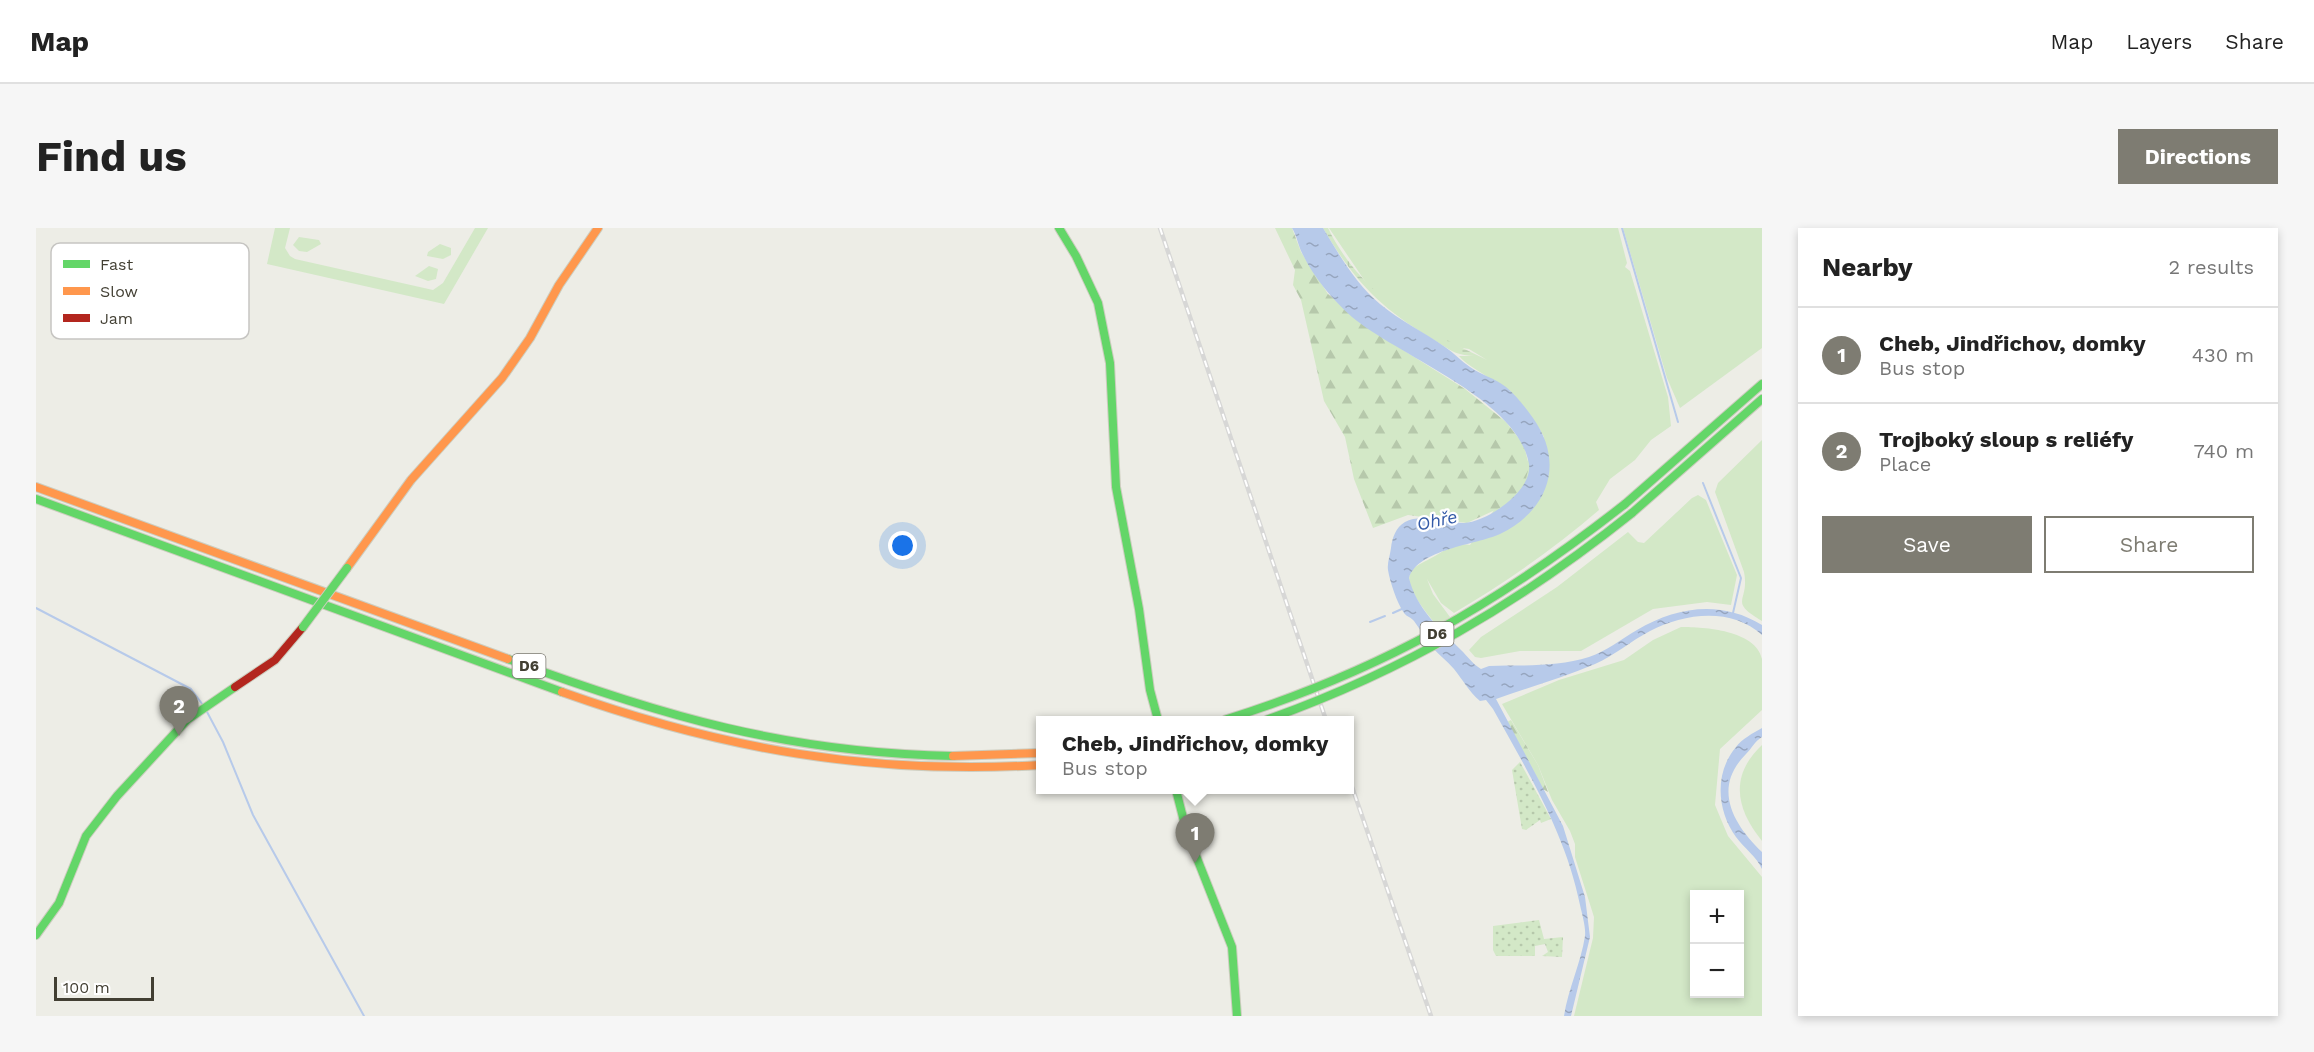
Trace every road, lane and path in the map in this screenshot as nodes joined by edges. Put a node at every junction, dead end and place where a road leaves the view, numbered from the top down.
1 (598, 228) edge
2 (1059, 228) edge
3 (1762, 384) edge
4 (1762, 399) edge
5 (36, 487) edge
6 (36, 499) edge
7 (1157, 716) edge
8 (1236, 716) edge
9 (1277, 716) edge
10 (1036, 753) edge
11 (1036, 765) edge
12 (1177, 794) edge
13 (36, 934) edge
14 (1237, 1016) edge

1 - 13 main road, bridge
2 - 7 main road
3 - 8 main road, D6, bridge
4 - 9 main road, D6, bridge
5 - 10 main road, D6
6 - 11 main road, D6
12 - 14 main road

